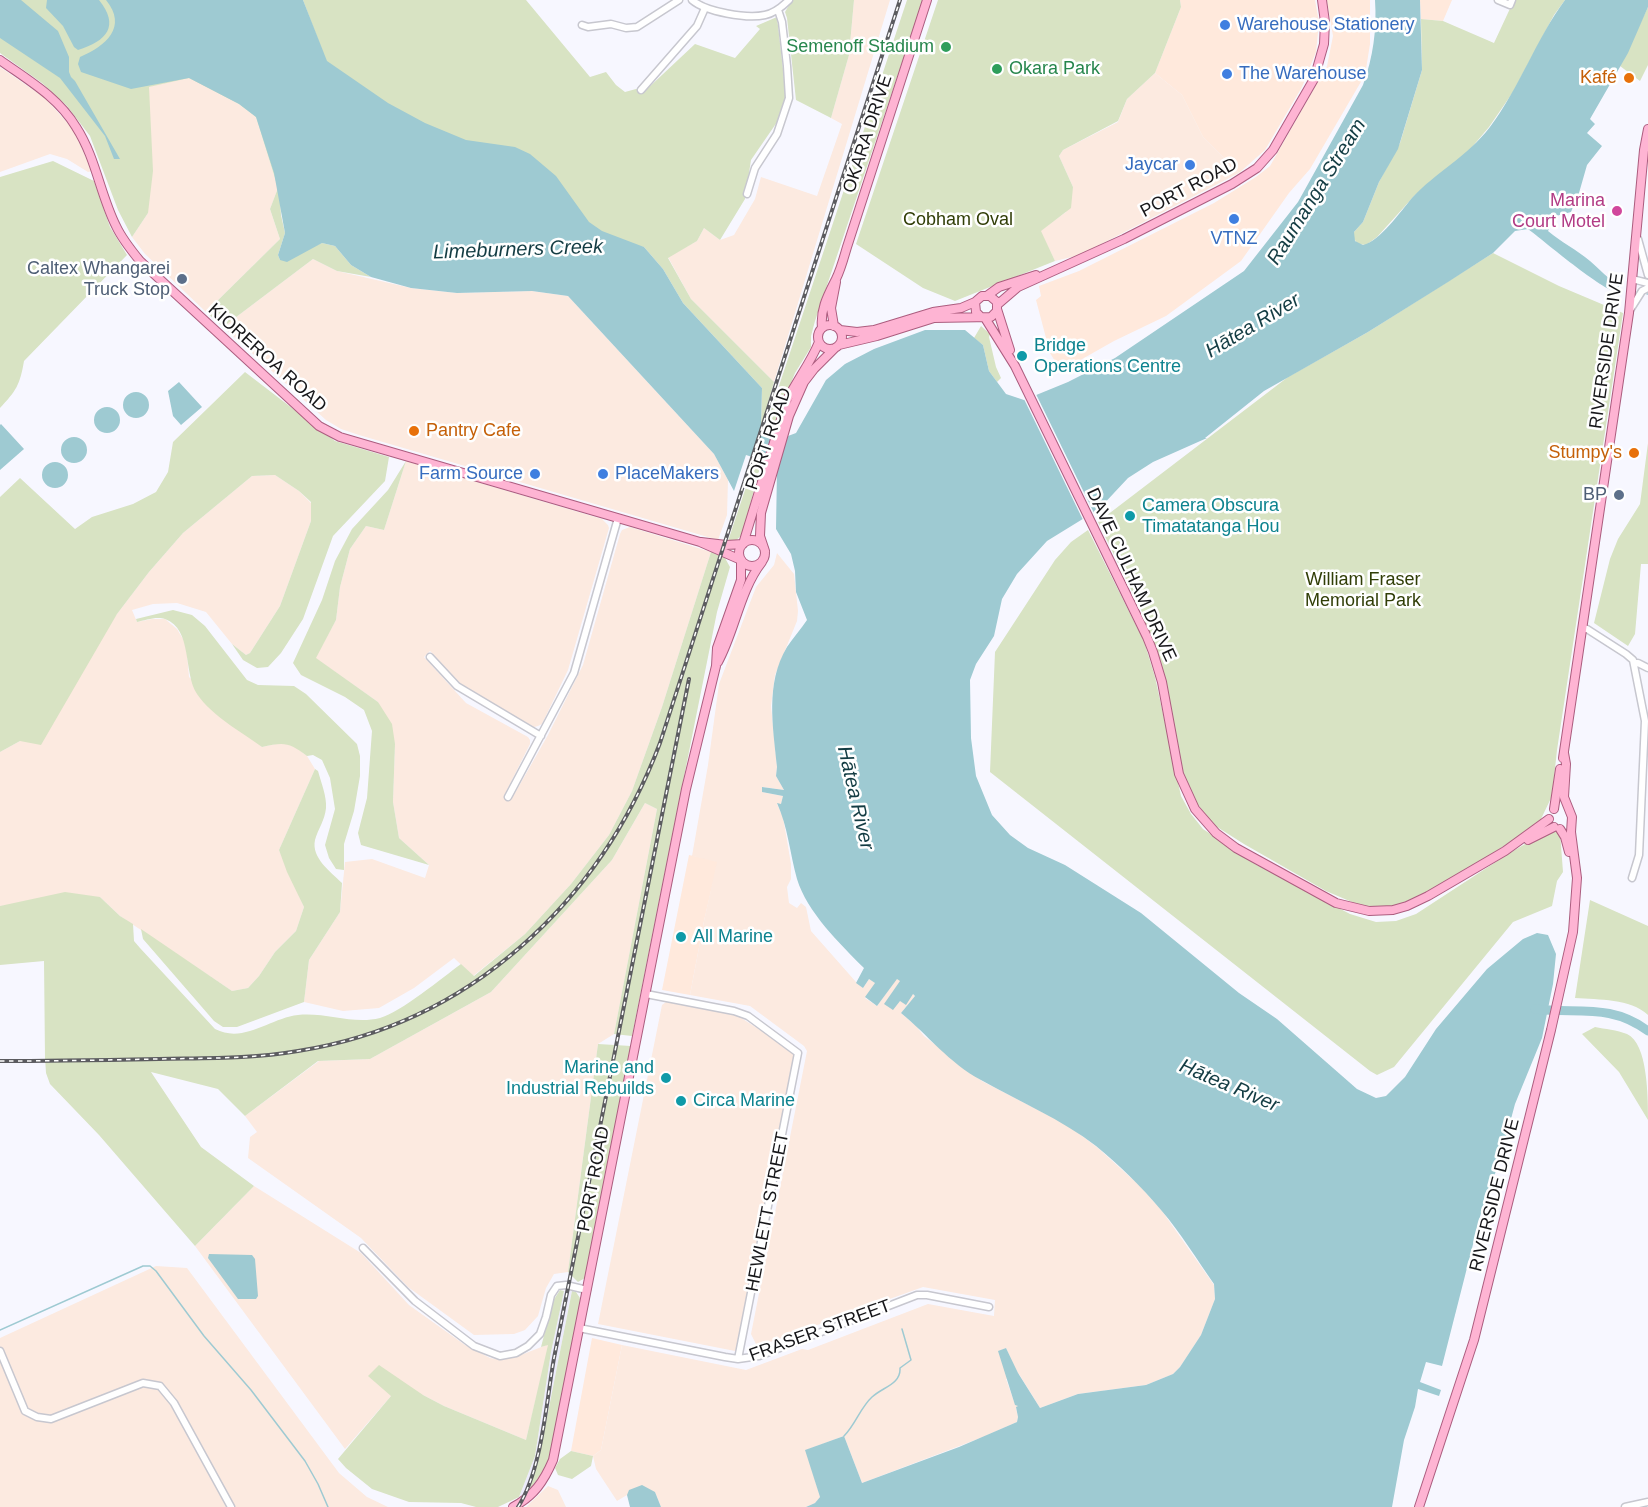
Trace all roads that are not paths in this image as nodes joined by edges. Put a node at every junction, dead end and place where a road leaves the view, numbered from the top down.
1 (679, 0) edge
2 (692, 0) edge
3 (789, 0) edge
4 (927, 0) edge
5 (1322, 0) edge
6 (1498, 0) edge
7 (1512, 0) edge
8 (705, 8) junction
9 (778, 10) junction
10 (582, 25) dead end
11 (0, 60) edge
12 (641, 90) dead end
13 (1648, 129) edge
14 (747, 194) dead end
15 (1637, 235) junction
16 (1063, 267) junction
17 (1648, 275) edge
18 (837, 277) junction
19 (1632, 279) junction
20 (1648, 283) edge
21 (1648, 288) edge
22 (988, 295) junction
23 (975, 302) junction
24 (997, 307) junction
25 (1629, 312) junction
26 (983, 318) junction
27 (822, 328) junction
28 (837, 328) junction
29 (819, 342) junction
30 (837, 346) junction
31 (1015, 366) junction
32 (786, 415) junction
33 (765, 482) junction
34 (618, 518) junction
35 (700, 542) junction
36 (743, 544) junction
37 (765, 551) junction
38 (741, 560) junction
39 (762, 562) junction
40 (1583, 628) junction
41 (430, 657) dead end
42 (1634, 663) junction
43 (716, 666) junction
44 (1648, 668) edge
45 (541, 736) junction
46 (1564, 753) junction
47 (508, 797) dead end
48 (1566, 807) junction
49 (1554, 809) junction
50 (1571, 824) junction
51 (1554, 825) junction
52 (1632, 878) dead end
53 (1575, 886) junction
54 (646, 994) junction
55 (363, 1248) dead end
56 (587, 1290) junction
57 (989, 1308) dead end
58 (579, 1328) junction
59 (0, 1352) edge
60 (738, 1359) junction
61 (1648, 1502) edge
62 (231, 1507) edge
63 (513, 1507) edge
64 (1419, 1507) edge
65 (1624, 1507) edge

1 - 10 street
2 - 8 street
3 - 9 street
4 - 18 main road, OKARA DRIVE
5 - 16 main road, PORT ROAD
6 - 7 street
8 - 9 street
8 - 12 street
9 - 14 street
11 - 34 main road, KIOREROA ROAD
13 - 15 main road, RIVERSIDE DRIVE
15 - 17 street
15 - 19 main road, RIVERSIDE DRIVE
16 - 22 main road, PORT ROAD
16 - 24 main road, PORT ROAD
18 - 27 main road, OKARA DRIVE
18 - 28 main road, OKARA DRIVE
19 - 20 street
19 - 25 main road, RIVERSIDE DRIVE
21 - 25 street
22 - 23 main road
22 - 24 main road
23 - 26 main road
23 - 28 main road
24 - 26 main road
24 - 31 main road, DAVE CULHAM DRIVE
25 - 40 main road, RIVERSIDE DRIVE
26 - 30 main road
26 - 31 main road, DAVE CULHAM DRIVE
27 - 28 main road
27 - 29 main road
28 - 30 main road
29 - 30 main road
29 - 32 main road, PORT ROAD
30 - 32 main road, PORT ROAD
31 - 51 main road, DAVE CULHAM DRIVE
32 - 33 main road, PORT ROAD
33 - 36 main road, PORT ROAD
33 - 37 main road, PORT ROAD
34 - 35 main road, KIOREROA ROAD
34 - 45 street
35 - 36 main road, KIOREROA ROAD
35 - 38 main road, KIOREROA ROAD
36 - 37 main road
36 - 38 main road, PORT ROAD
37 - 39 main road, PORT ROAD
38 - 39 main road
38 - 43 main road, PORT ROAD
39 - 43 main road, PORT ROAD
40 - 42 street
40 - 46 main road, RIVERSIDE DRIVE
41 - 45 street
42 - 44 street
42 - 52 street
43 - 54 main road, PORT ROAD
45 - 47 street
46 - 48 main road, RIVERSIDE DRIVE
46 - 49 main road, RIVERSIDE DRIVE
48 - 49 main road
48 - 50 main road, RIVERSIDE DRIVE
49 - 51 main road, RIVERSIDE DRIVE
50 - 51 main road, DAVE CULHAM DRIVE
50 - 53 main road, RIVERSIDE DRIVE
51 - 53 main road, RIVERSIDE DRIVE
53 - 64 main road, RIVERSIDE DRIVE
54 - 56 main road, PORT ROAD
54 - 60 street, HEWLETT STREET
55 - 56 street
56 - 58 main road, PORT ROAD
57 - 60 street, FRASER STREET
58 - 60 street, FRASER STREET
58 - 63 main road, PORT ROAD
59 - 62 street
61 - 65 street

